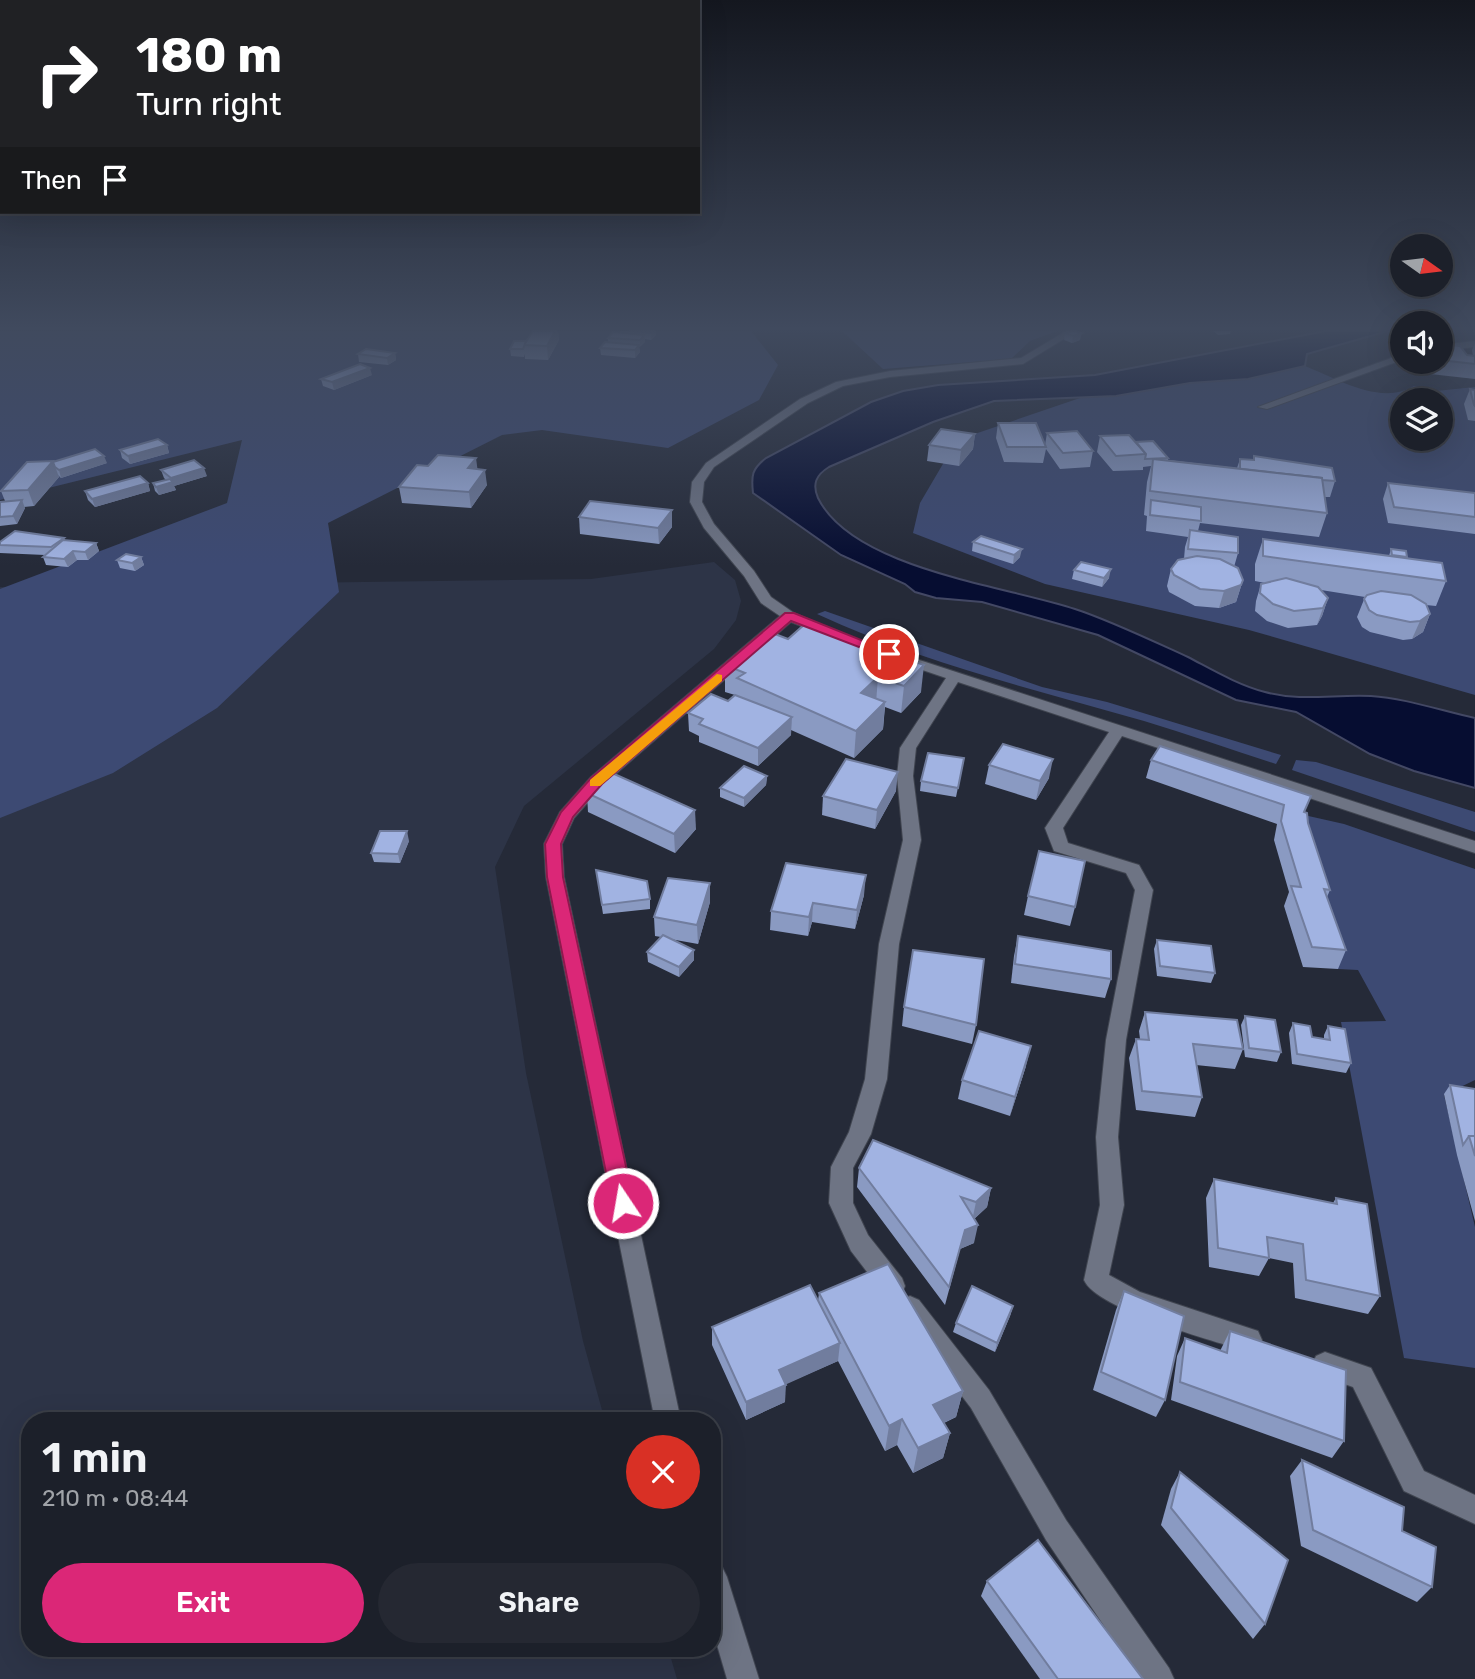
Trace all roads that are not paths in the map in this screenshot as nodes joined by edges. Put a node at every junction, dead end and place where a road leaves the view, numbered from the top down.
1 (792, 409) edge
2 (789, 616) junction
3 (854, 641) edge
4 (889, 654) edge
5 (955, 676) junction
6 (1119, 729) junction
7 (1475, 847) edge
8 (1273, 1348) edge
9 (1298, 1356) edge
10 (666, 1412) edge
11 (1475, 1510) edge
12 (721, 1607) edge
13 (743, 1679) edge
14 (1158, 1679) edge

1 - 2 street
2 - 3 street
2 - 10 street
4 - 5 street
5 - 6 street
5 - 14 street
6 - 7 street
6 - 8 street
9 - 11 street
12 - 13 street

